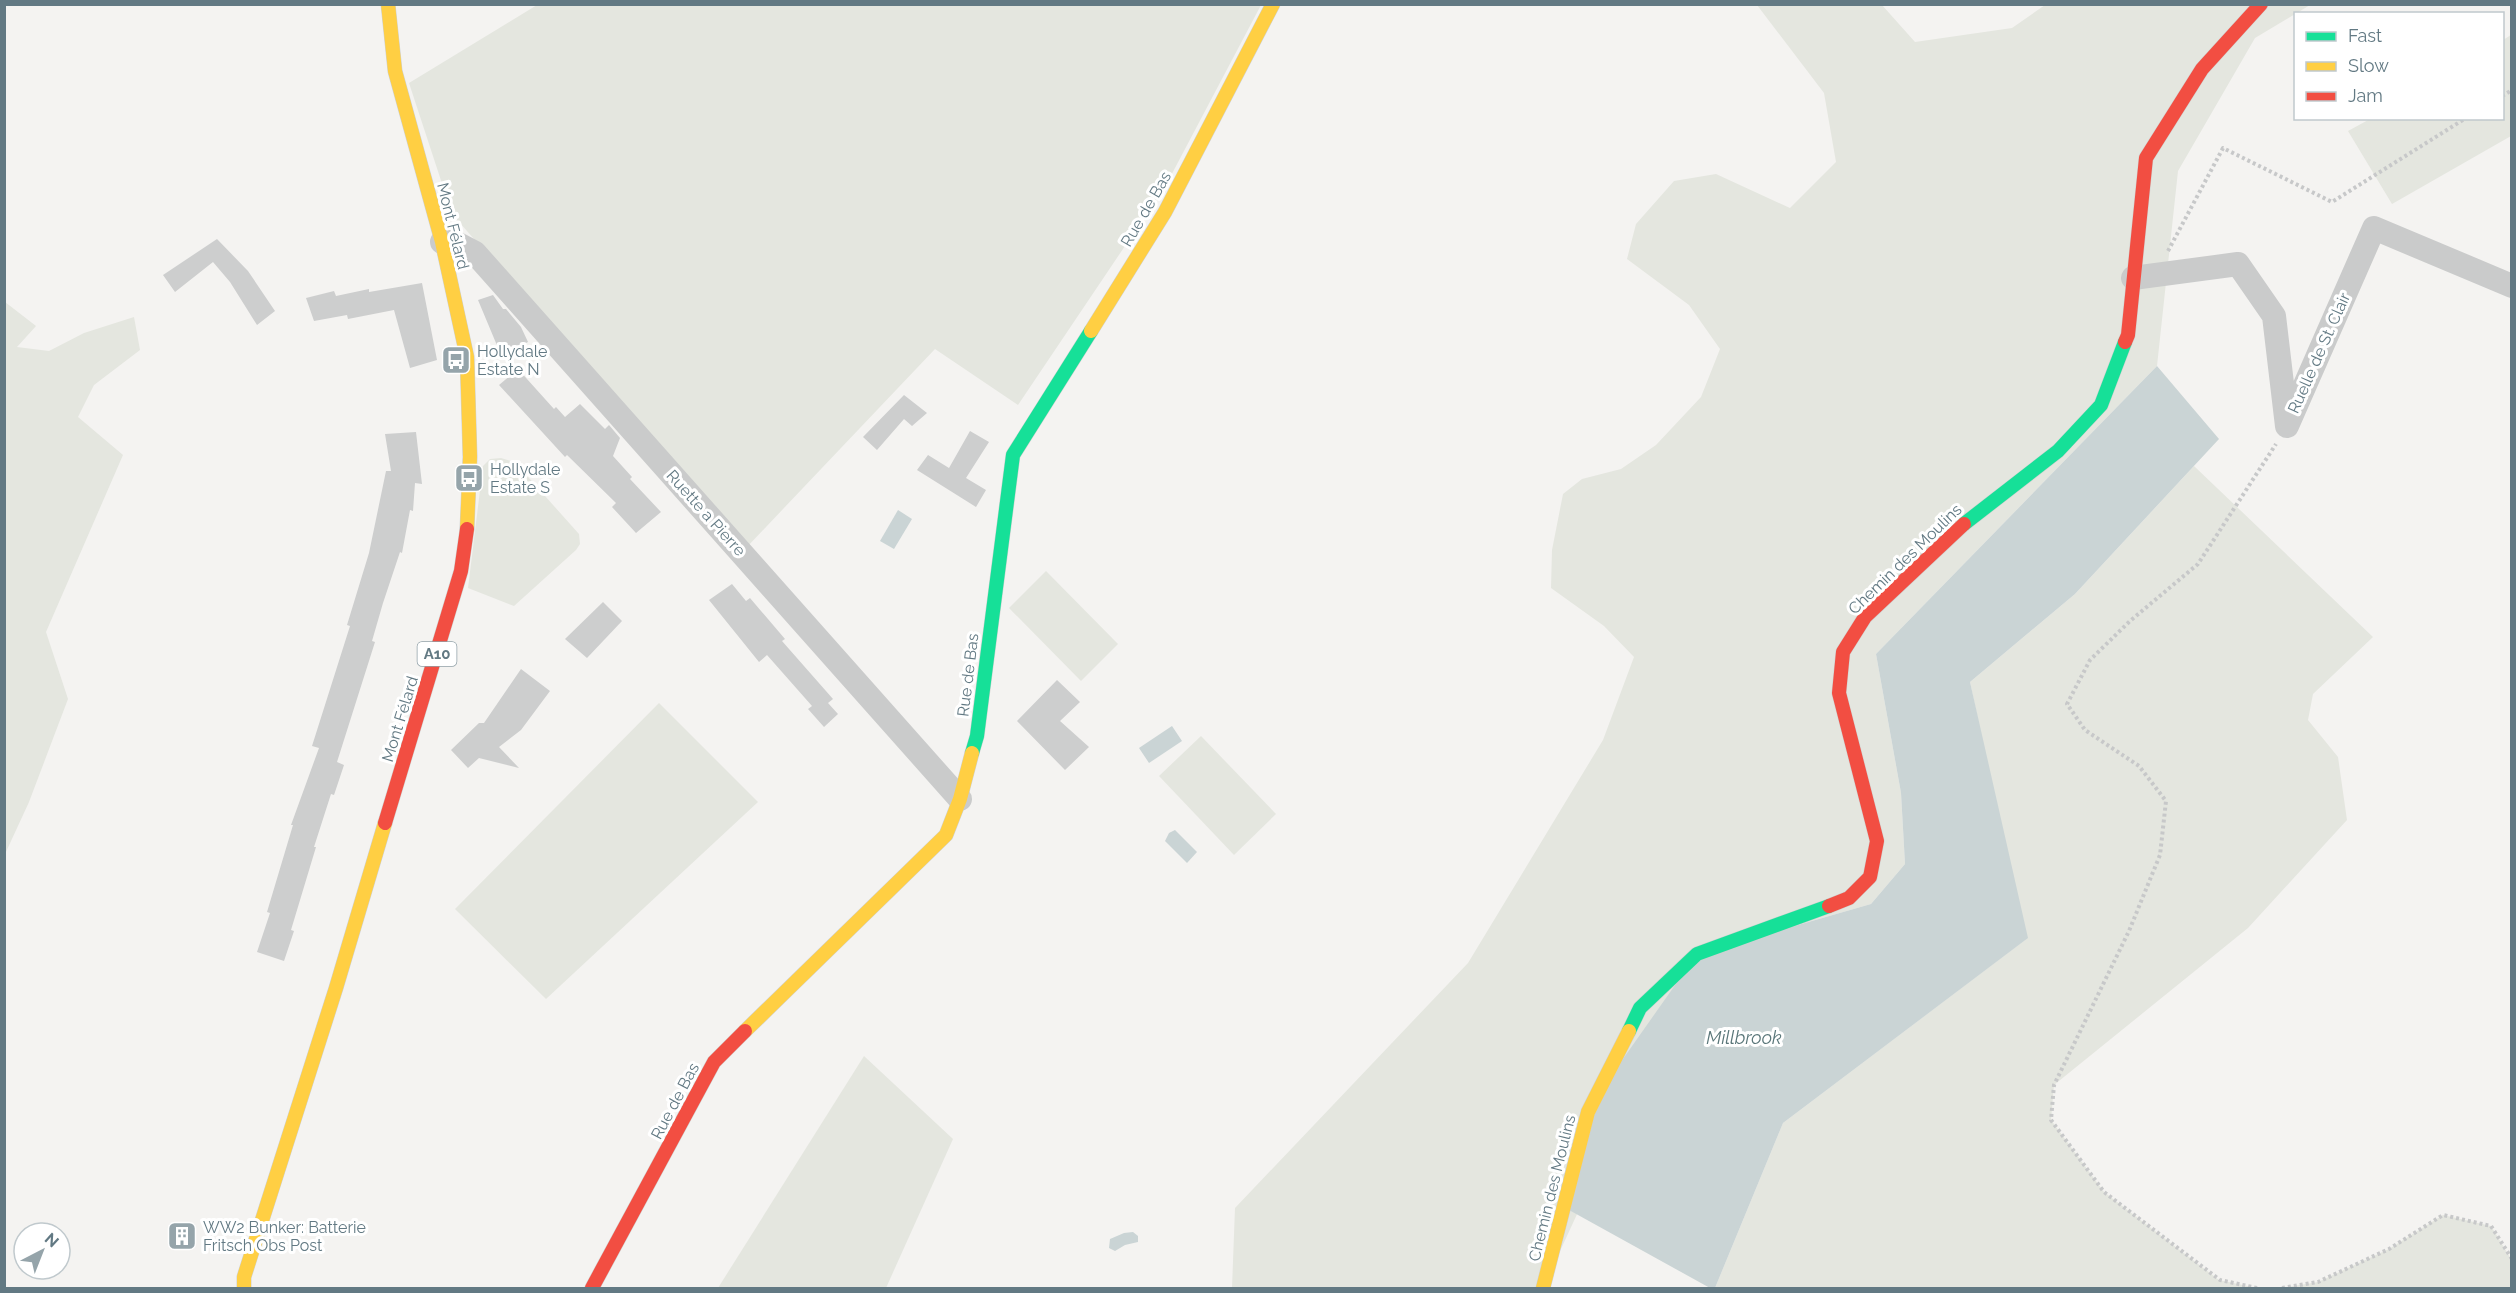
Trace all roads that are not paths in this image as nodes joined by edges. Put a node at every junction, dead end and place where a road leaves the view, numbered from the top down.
1 (388, 4) edge
2 (1273, 4) edge
3 (2261, 4) edge
4 (442, 242) junction
5 (2144, 277) junction
6 (2511, 286) edge
7 (960, 799) junction
8 (244, 1288) edge
9 (592, 1288) edge
10 (1543, 1288) edge

1 - 4 street, Mont Félard / A10
2 - 7 street, Rue de Bas
3 - 5 street, Chemin des Moulins
4 - 7 street, Ruette a Pierre
4 - 8 street, Mont Félard / A10
5 - 6 street, Ruelle de St. Clair
5 - 10 street, Chemin des Moulins
7 - 9 street, Rue de Bas

